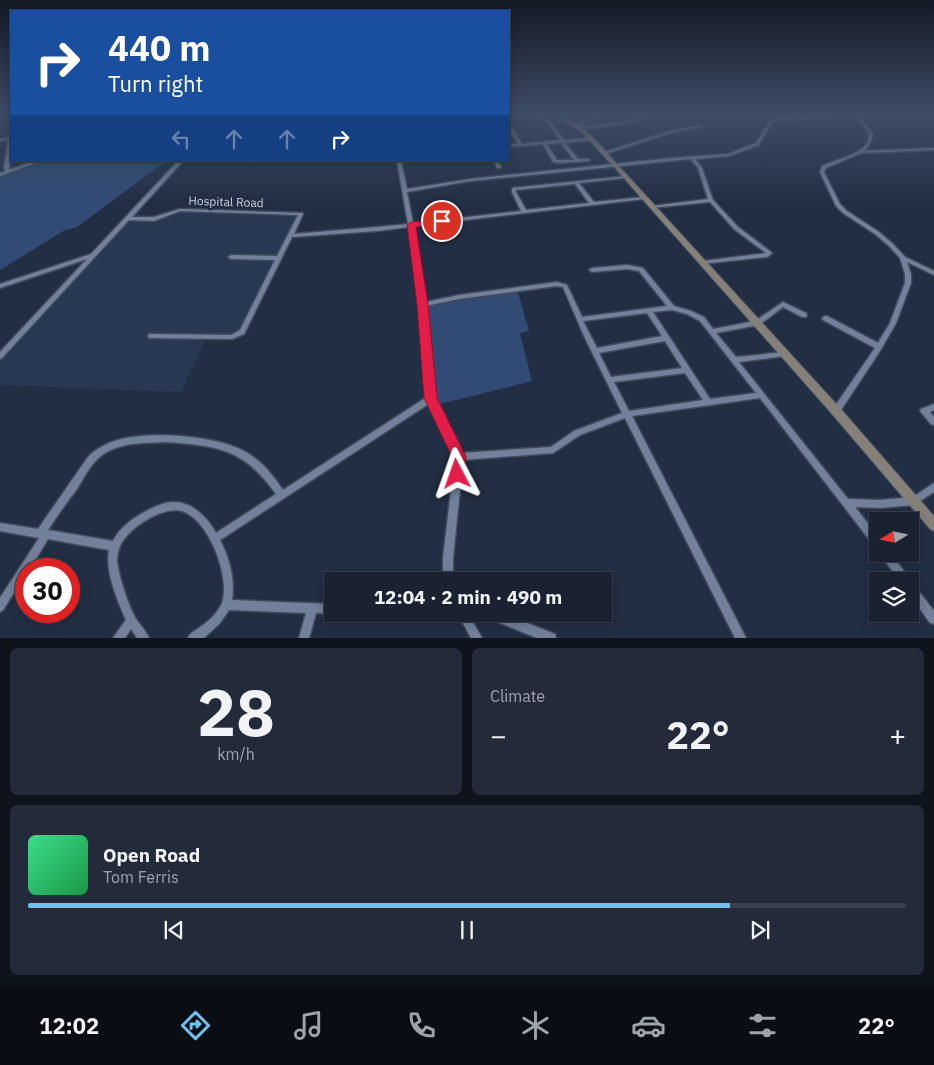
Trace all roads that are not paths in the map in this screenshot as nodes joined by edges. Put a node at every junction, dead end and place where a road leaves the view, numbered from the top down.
1 (563, 142) edge
2 (544, 143) junction
3 (548, 143) edge
4 (594, 143) edge
5 (636, 143) edge
6 (759, 143) edge
7 (868, 143) edge
8 (10, 144) edge
9 (521, 145) joint
10 (510, 146) edge
11 (934, 149) edge
12 (862, 152) junction
13 (604, 153) junction
14 (692, 158) junction
15 (587, 160) dead end
16 (578, 161) junction
17 (36, 162) edge
18 (179, 162) edge
19 (399, 162) edge
20 (496, 162) edge
21 (616, 166) junction
22 (499, 167) dead end
23 (6, 171) junction
24 (0, 174) edge
25 (626, 177) junction
26 (576, 182) junction
27 (405, 191) junction
28 (644, 198) junction
29 (711, 200) junction
30 (592, 204) junction
31 (652, 207) junction
32 (524, 211) junction
33 (127, 218) junction
34 (411, 225) junction
35 (290, 236) junction
36 (92, 256) junction
37 (231, 257) dead end
38 (279, 258) junction
39 (903, 258) junction
40 (703, 263) junction
41 (592, 270) dead end
42 (934, 272) edge
43 (0, 286) edge
44 (423, 305) junction
45 (672, 308) junction
46 (648, 311) junction
47 (804, 315) dead end
48 (825, 318) dead end
49 (580, 319) junction
50 (757, 323) junction
51 (713, 331) junction
52 (151, 336) dead end
53 (666, 338) junction
54 (879, 348) junction
55 (595, 352) junction
56 (785, 354) junction
57 (0, 356) edge
58 (734, 360) junction
59 (687, 370) junction
60 (610, 380) junction
61 (762, 395) junction
62 (431, 398) junction
63 (708, 402) junction
64 (934, 407) edge
65 (836, 411) junction
66 (627, 414) junction
67 (934, 422) edge
68 (459, 457) junction
69 (934, 487) edge
70 (281, 494) junction
71 (914, 501) junction
72 (847, 502) junction
73 (934, 525) edge
74 (0, 527) edge
75 (869, 532) edge
76 (43, 534) junction
77 (216, 538) junction
78 (115, 546) junction
79 (891, 562) edge
80 (448, 572) edge
81 (899, 572) edge
82 (919, 599) edge
83 (226, 605) junction
84 (0, 607) edge
85 (312, 608) junction
86 (324, 609) edge
87 (934, 619) edge
88 (130, 622) junction
89 (468, 622) edge
90 (512, 622) edge
91 (206, 633) edge
92 (118, 638) edge
93 (144, 638) edge
94 (193, 638) edge
95 (304, 638) edge
96 (477, 638) edge
97 (551, 638) edge
98 (741, 638) edge

1 - 16 street
2 - 3 street
2 - 9 street
2 - 16 street
4 - 13 main road
5 - 13 street
6 - 14 street
7 - 12 street
8 - 23 street
9 - 10 street
11 - 12 street
12 - 39 street
13 - 21 main road
14 - 21 street
14 - 29 street
15 - 16 street
17 - 23 street
18 - 33 street
19 - 27 street
20 - 22 street
21 - 25 main road
21 - 27 street
23 - 24 street
25 - 26 street
25 - 28 main road
26 - 30 street
26 - 32 street
27 - 34 street
28 - 30 street
28 - 31 main road
29 - 31 street
29 - 40 street
30 - 32 street
31 - 40 main road
32 - 34 street
33 - 35 street, Hospital Road
33 - 36 street
34 - 35 street
34 - 44 street
35 - 38 street
36 - 43 street
36 - 57 street
37 - 38 street
38 - 52 street
39 - 42 street
39 - 54 street
40 - 50 main road
41 - 45 street
44 - 49 street
44 - 62 street
45 - 46 street
45 - 51 street
46 - 49 street
46 - 53 street
47 - 50 street
48 - 54 street
49 - 55 street
50 - 51 street
50 - 56 main road
51 - 58 street
53 - 55 street
53 - 59 street
54 - 65 street
55 - 60 street
56 - 58 street
56 - 65 main road
58 - 61 street
59 - 60 street
59 - 63 street
60 - 66 street
61 - 63 street
61 - 72 street
62 - 68 street
62 - 70 street
63 - 66 street
64 - 67 street
65 - 71 main road
66 - 68 street
66 - 98 street
68 - 80 street
69 - 71 street
70 - 76 street
70 - 77 street
71 - 72 street
71 - 73 main road
72 - 75 street
74 - 76 street
76 - 78 street
76 - 84 street
77 - 78 street
77 - 83 street
78 - 88 street
79 - 81 street
82 - 87 street
83 - 85 street
83 - 91 street
85 - 86 street
85 - 95 street
88 - 92 street
88 - 93 street
89 - 96 street
90 - 97 street
91 - 94 street

